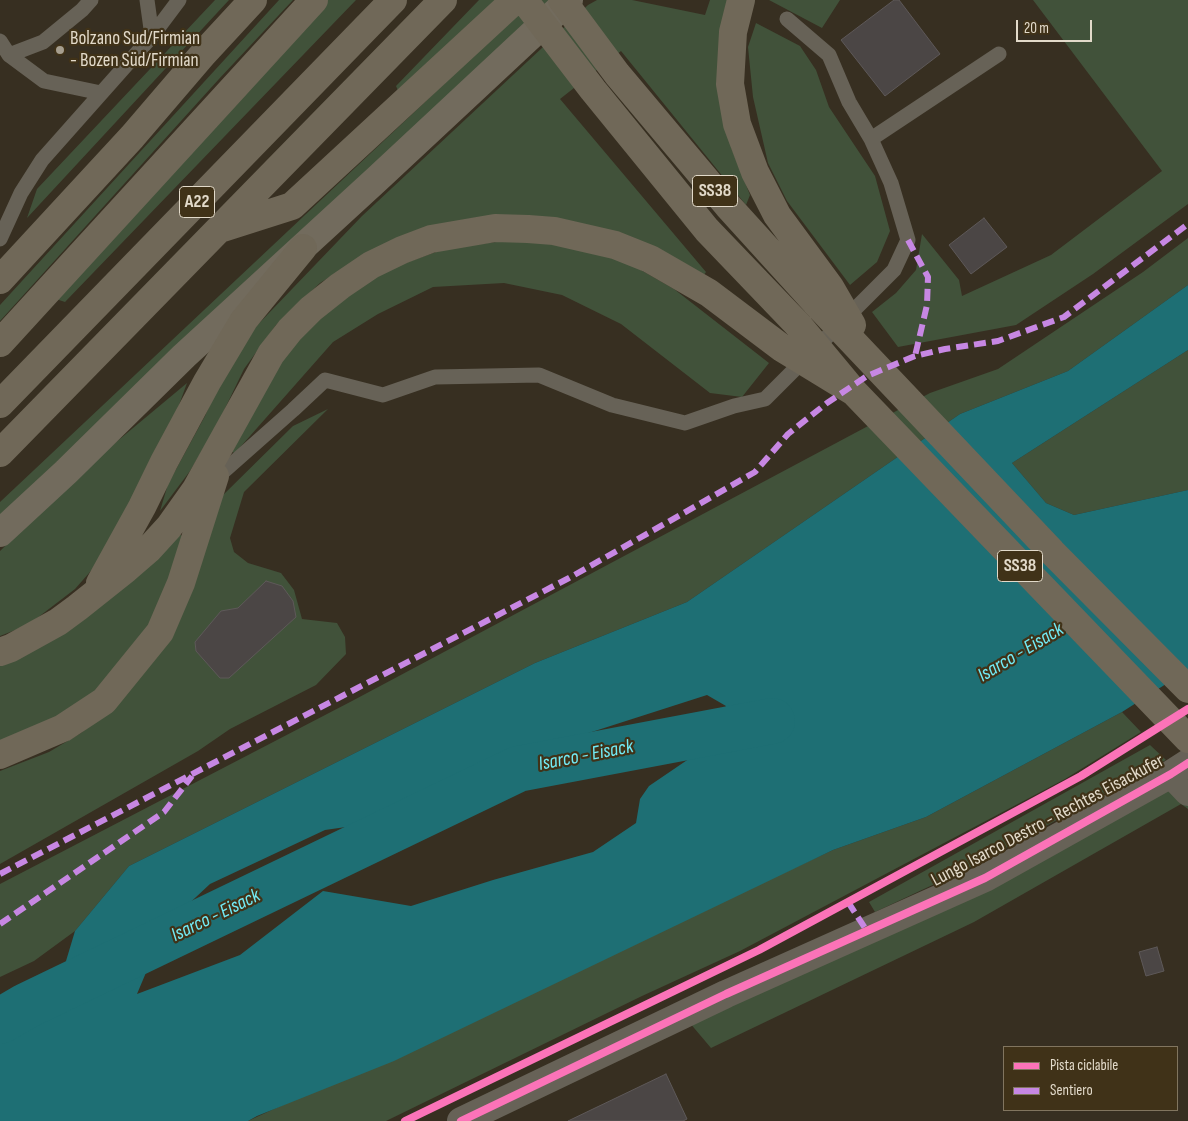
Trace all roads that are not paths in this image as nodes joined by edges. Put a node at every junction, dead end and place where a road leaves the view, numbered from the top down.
1 (91, 0) edge
2 (147, 0) edge
3 (179, 0) edge
4 (253, 0) edge
5 (314, 0) edge
6 (393, 0) edge
7 (443, 0) edge
8 (515, 0) edge
9 (524, 0) edge
10 (562, 0) edge
11 (568, 0) edge
12 (741, 0) edge
13 (788, 19) dead end
14 (152, 36) junction
15 (0, 41) edge
16 (999, 54) dead end
17 (9, 55) junction
18 (101, 93) junction
19 (871, 139) junction
20 (219, 230) junction
21 (0, 239) edge
22 (302, 248) junction
23 (0, 280) edge
24 (824, 296) junction
25 (0, 343) edge
26 (854, 392) junction
27 (0, 404) edge
28 (227, 434) junction
29 (0, 453) edge
30 (214, 479) junction
31 (0, 533) edge
32 (93, 595) junction
33 (0, 652) edge
34 (1188, 689) edge
35 (1188, 739) edge
36 (0, 755) edge
37 (1182, 776) edge
38 (461, 1121) edge

1 - 17 lane
2 - 14 lane
3 - 14 lane
4 - 23 highway
5 - 25 highway
6 - 27 highway, A22
7 - 20 highway, A22
8 - 20 highway
9 - 26 highway, SS38
10 - 24 highway, SS38
11 - 22 main road
12 - 24 highway
13 - 19 lane
14 - 18 lane
15 - 17 lane
16 - 19 lane
17 - 18 lane
18 - 21 lane
19 - 30 lane
20 - 29 highway, A22
22 - 31 main road
22 - 32 highway
24 - 34 highway, SS38
26 - 28 highway
26 - 35 highway, SS38
28 - 30 highway
28 - 32 highway
30 - 36 highway
32 - 33 highway
37 - 38 street, Lungo Isarco Destro - Rechtes Eisackufer

